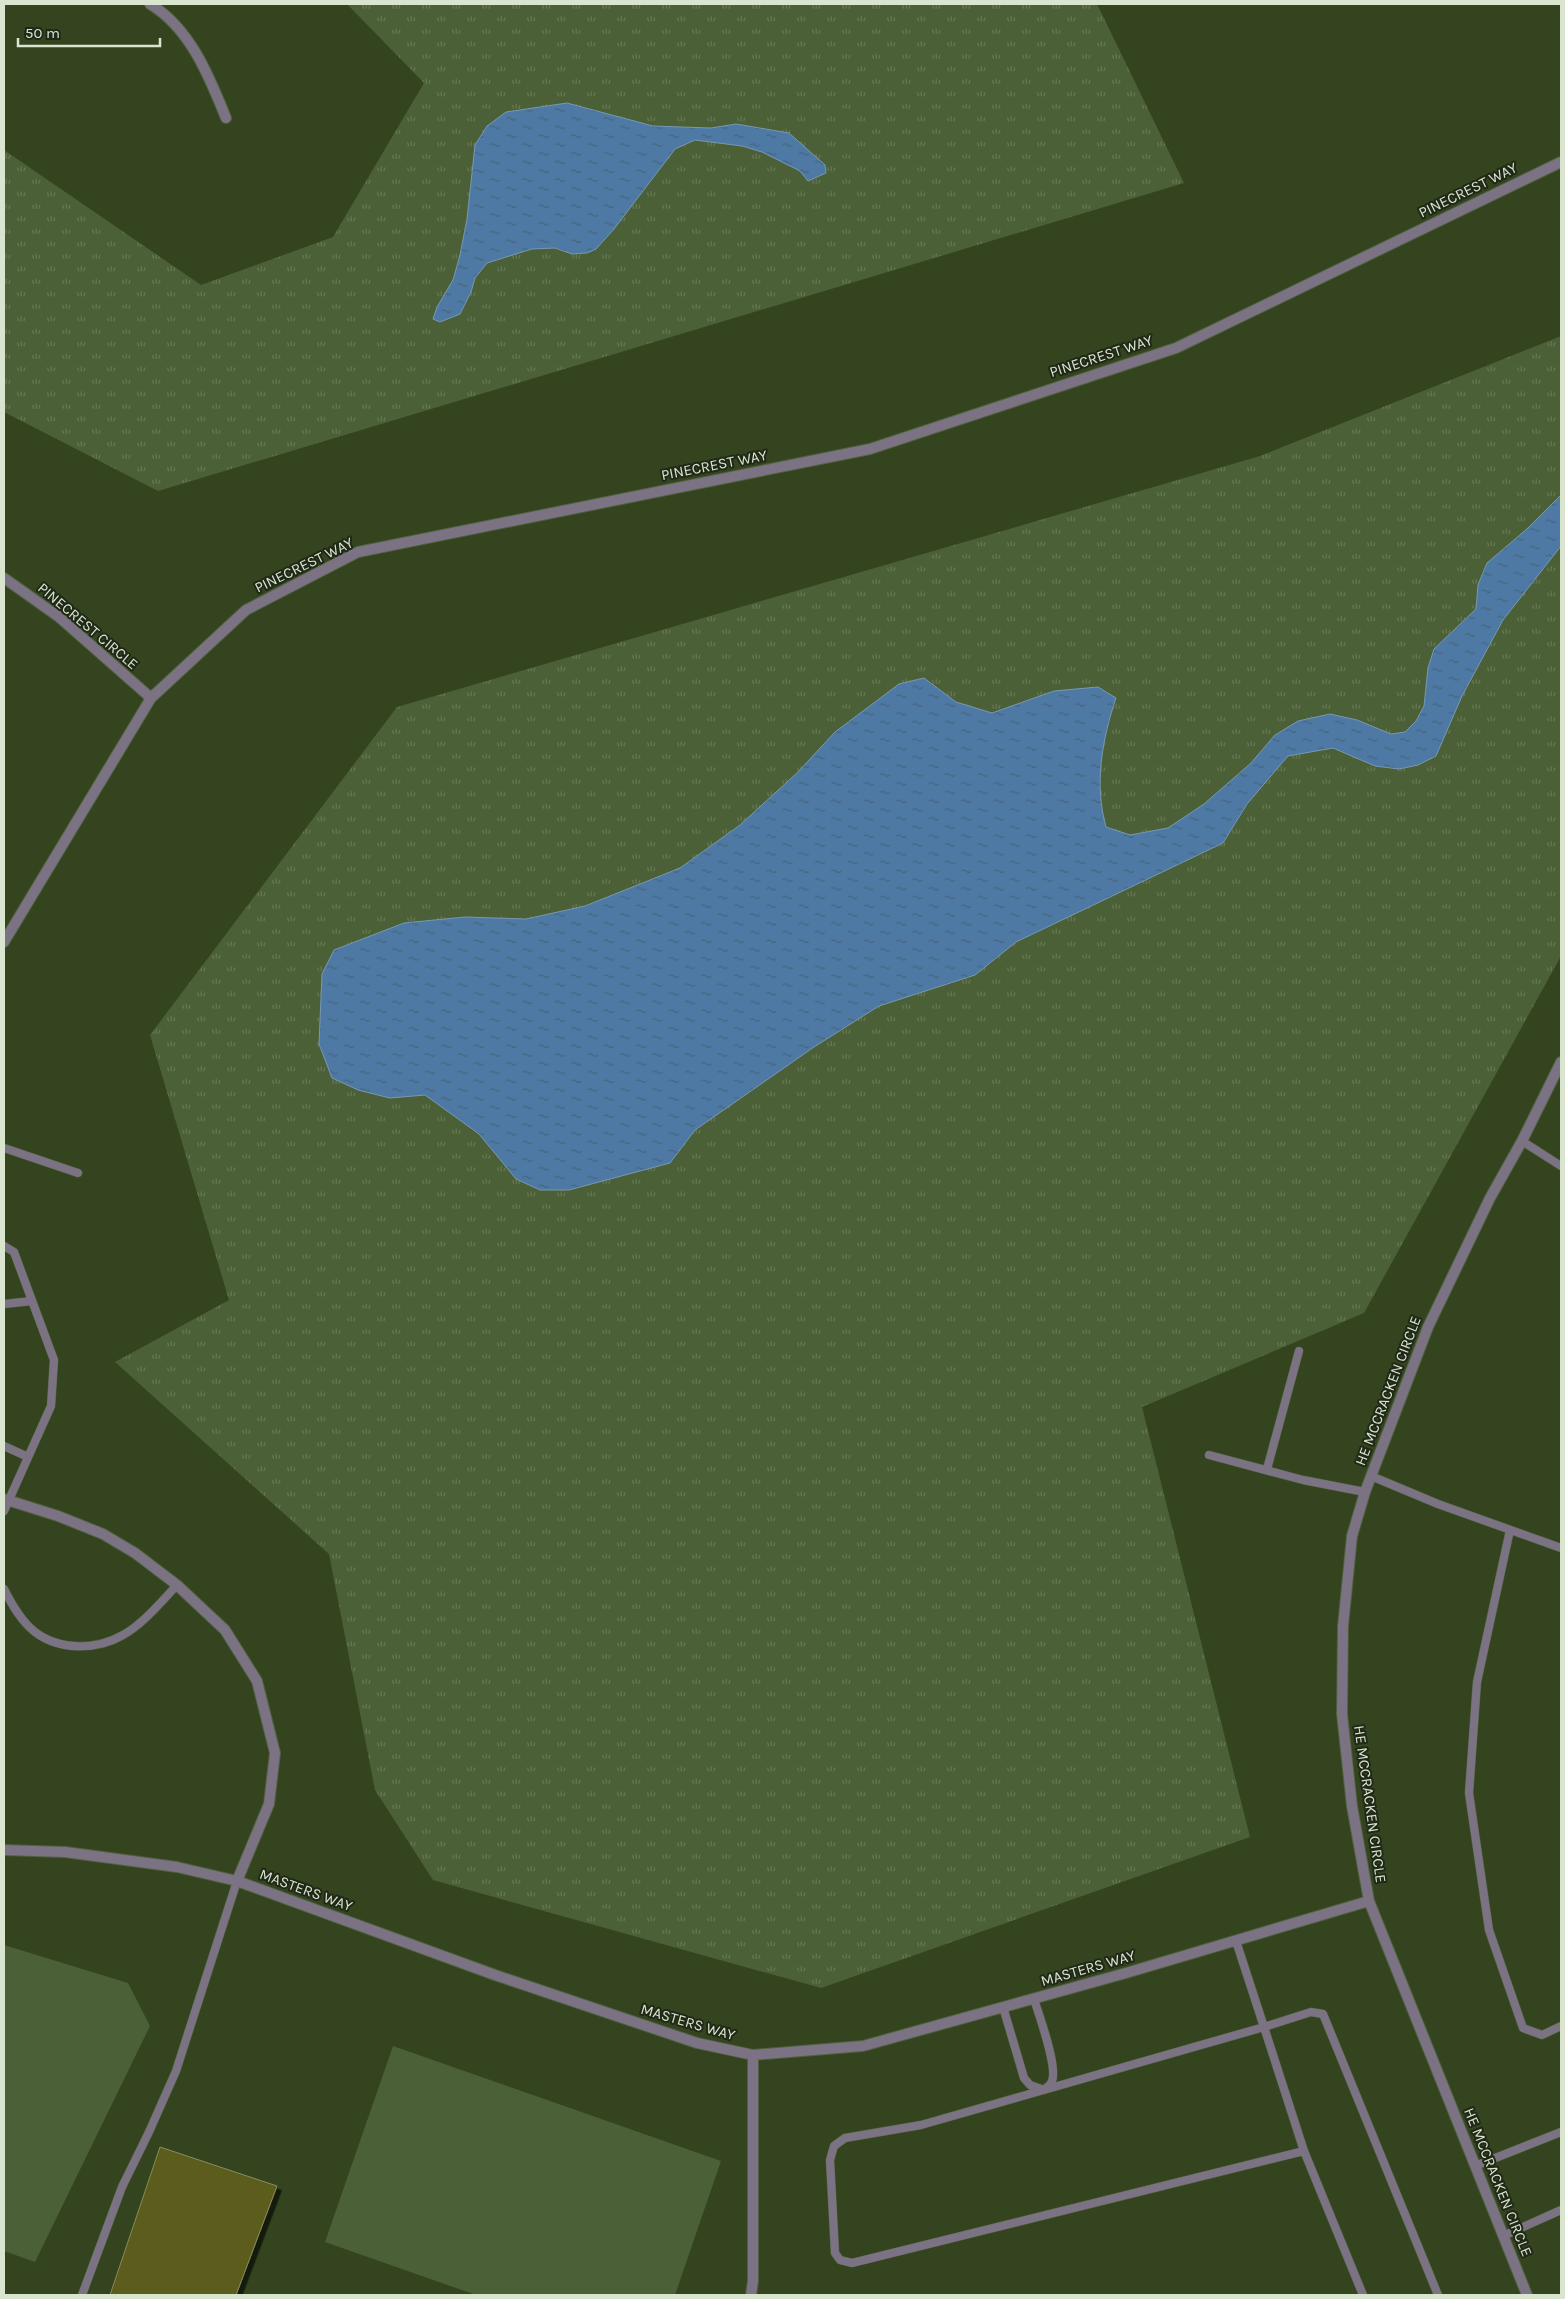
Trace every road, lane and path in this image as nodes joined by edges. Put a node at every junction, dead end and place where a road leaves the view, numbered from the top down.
1 (150, 4) edge
2 (226, 118) dead end
3 (1561, 162) edge
4 (4, 578) edge
5 (151, 698) junction
6 (4, 942) edge
7 (1561, 1062) edge
8 (1522, 1141) junction
9 (4, 1148) edge
10 (1561, 1166) edge
11 (78, 1173) dead end
12 (4, 1246) edge
13 (32, 1301) junction
14 (4, 1304) edge
15 (1299, 1352) dead end
16 (4, 1446) edge
17 (1209, 1454) dead end
18 (28, 1457) junction
19 (1267, 1469) junction
20 (1371, 1476) junction
21 (1365, 1492) junction
22 (6, 1500) edge
23 (4, 1511) edge
24 (1510, 1530) junction
25 (1561, 1548) edge
26 (177, 1586) junction
27 (4, 1589) edge
28 (4, 1850) edge
29 (237, 1881) junction
30 (1369, 1901) junction
31 (1236, 1941) junction
32 (1034, 1999) junction
33 (1003, 2007) junction
34 (1561, 2026) edge
35 (1264, 2027) junction
36 (753, 2055) junction
37 (1044, 2090) junction
38 (1561, 2132) edge
39 (1304, 2151) junction
40 (1475, 2166) junction
41 (1561, 2210) edge
42 (1503, 2236) junction
43 (82, 2295) edge
44 (750, 2295) edge
45 (1363, 2295) edge
46 (1438, 2295) edge
47 (1527, 2295) edge

1 - 2 street
3 - 5 street, PINECREST WAY
4 - 5 street, PINECREST CIRCLE
5 - 6 street, PINECREST WAY
7 - 8 street, HE MCCRACKEN CIRCLE
8 - 10 lane
8 - 20 street, HE MCCRACKEN CIRCLE
9 - 11 lane
12 - 13 lane
13 - 14 lane
13 - 18 lane
15 - 19 lane
16 - 18 lane
17 - 19 lane
18 - 22 lane
19 - 21 lane
20 - 21 street, HE MCCRACKEN CIRCLE
20 - 24 lane
21 - 30 street, HE MCCRACKEN CIRCLE
22 - 23 lane
22 - 26 street
24 - 25 lane
24 - 34 lane
26 - 27 lane
26 - 29 street
28 - 29 street, MASTERS WAY
29 - 36 street, MASTERS WAY
29 - 43 lane
30 - 31 street, MASTERS WAY
30 - 40 street, HE MCCRACKEN CIRCLE
31 - 32 street, MASTERS WAY
31 - 35 lane
32 - 33 street, MASTERS WAY
32 - 37 lane
33 - 36 street, MASTERS WAY
33 - 37 lane
35 - 37 lane
35 - 39 lane
35 - 46 lane
36 - 44 street
37 - 39 lane
38 - 40 lane
39 - 45 lane
40 - 42 street, HE MCCRACKEN CIRCLE
41 - 42 lane
42 - 47 street, HE MCCRACKEN CIRCLE

